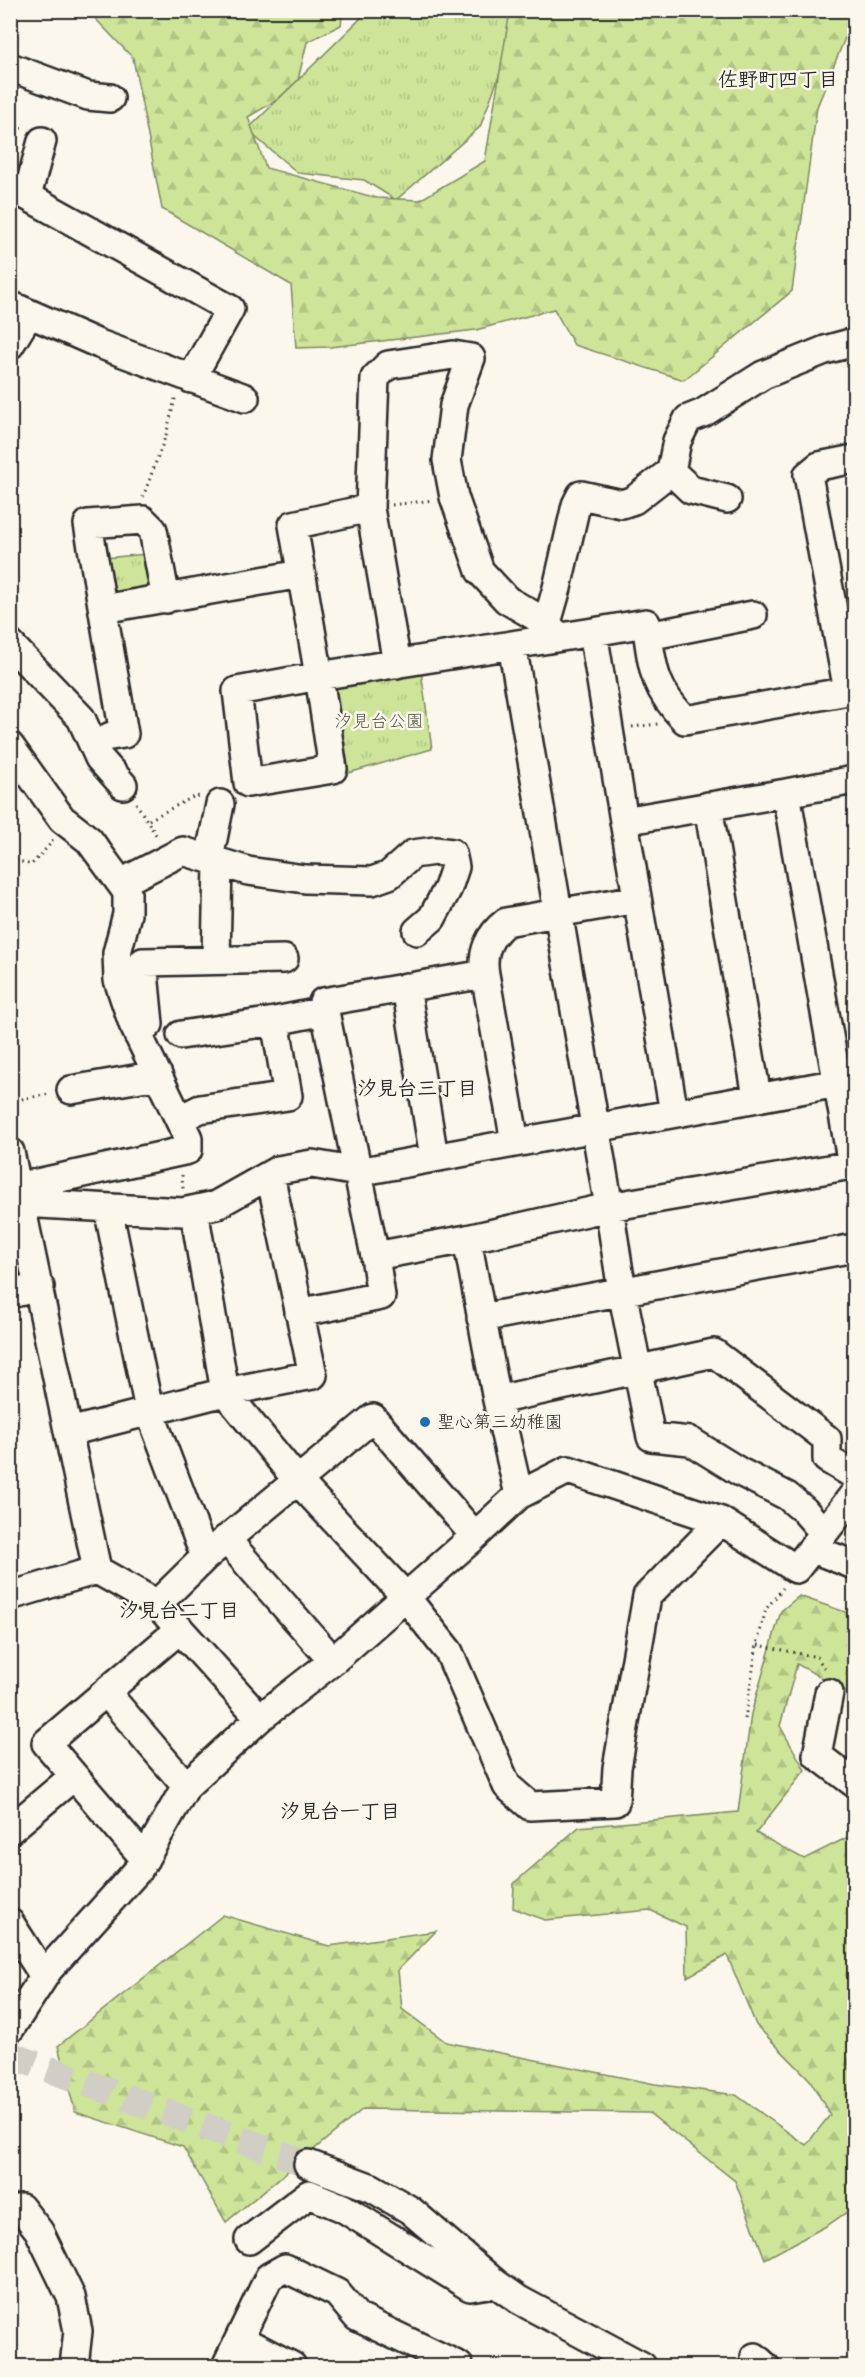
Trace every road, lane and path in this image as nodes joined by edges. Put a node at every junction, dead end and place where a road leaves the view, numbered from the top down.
1 (10, 67) edge
2 (110, 98) dead end
3 (42, 141) dead end
4 (20, 309) edge
5 (855, 342) edge
6 (10, 345) edge
7 (186, 377) junction
8 (245, 398) dead end
9 (855, 459) edge
10 (671, 471) junction
11 (454, 497) junction
12 (727, 499) dead end
13 (370, 508) junction
14 (133, 521) junction
15 (301, 574) junction
16 (166, 599) junction
17 (103, 609) junction
18 (753, 615) dead end
19 (553, 632) junction
20 (593, 632) junction
21 (648, 636) junction
22 (10, 644) edge
23 (512, 645) junction
24 (397, 664) junction
25 (319, 676) junction
26 (851, 691) edge
27 (685, 720) junction
28 (609, 731) junction
29 (111, 736) dead end
30 (10, 746) edge
31 (855, 780) edge
32 (123, 785) joint
33 (786, 793) junction
34 (220, 804) dead end
35 (708, 806) junction
36 (624, 821) junction
37 (69, 824) junction
38 (10, 858) edge
39 (168, 858) junction
40 (213, 860) junction
41 (10, 878) edge
42 (121, 883) junction
43 (10, 896) edge
44 (637, 899) junction
45 (558, 912) junction
46 (417, 931) dead end
47 (284, 959) dead end
48 (216, 960) junction
49 (485, 974) junction
50 (405, 987) junction
51 (325, 1011) junction
52 (275, 1021) junction
53 (138, 1035) junction
54 (181, 1035) dead end
55 (158, 1075) junction
56 (846, 1081) edge
57 (70, 1090) joint
58 (757, 1097) junction
59 (10, 1101) edge
60 (674, 1113) junction
61 (180, 1119) junction
62 (595, 1127) junction
63 (515, 1142) junction
64 (10, 1152) edge
65 (434, 1157) junction
66 (182, 1169) dead end
67 (358, 1172) junction
68 (854, 1172) edge
69 (270, 1174) junction
70 (21, 1195) junction
71 (189, 1203) junction
72 (609, 1207) junction
73 (108, 1208) junction
74 (467, 1239) junction
75 (855, 1248) edge
76 (375, 1256) junction
77 (39, 1287) junction
78 (622, 1291) junction
79 (10, 1294) edge
80 (299, 1313) junction
81 (482, 1318) junction
82 (639, 1370) junction
83 (225, 1392) junction
84 (497, 1400) junction
85 (148, 1410) junction
86 (69, 1432) junction
87 (855, 1475) edge
88 (297, 1480) junction
89 (855, 1494) edge
90 (519, 1495) junction
91 (721, 1521) junction
92 (475, 1536) junction
93 (226, 1539) junction
94 (811, 1551) junction
95 (205, 1557) junction
96 (855, 1565) edge
97 (97, 1570) junction
98 (12, 1589) edge
99 (405, 1596) junction
100 (157, 1604) junction
101 (180, 1629) junction
102 (757, 1644) junction
103 (333, 1661) junction
104 (106, 1692) junction
105 (829, 1693) joint
106 (261, 1718) junction
107 (745, 1719) dead end
108 (74, 1776) junction
109 (855, 1783) edge
110 (186, 1786) junction
111 (10, 1830) edge
112 (144, 1859) junction
113 (10, 1923) edge
114 (44, 1976) junction
115 (10, 2029) edge
116 (308, 2164) tunnel mouth
117 (14, 2212) edge
118 (249, 2240) dead end
119 (495, 2283) junction
120 (240, 2339) junction
121 (629, 2364) edge
122 (74, 2367) edge
123 (226, 2367) edge
124 (292, 2367) edge
125 (459, 2367) edge

1 - 2 street
3 - 7 street
4 - 6 street
4 - 7 street
5 - 10 street
7 - 8 street
7 - 14 path
9 - 26 street
10 - 12 street
10 - 19 street
11 - 13 path
11 - 13 street
11 - 19 street
13 - 15 street
13 - 24 street
14 - 16 street
14 - 17 street
15 - 16 street
15 - 25 street
16 - 17 street
17 - 29 street
18 - 21 street
19 - 20 street
19 - 23 street
20 - 21 street
20 - 28 street
21 - 27 street
22 - 32 street
23 - 24 street
23 - 45 street
24 - 25 street
25 - 25 street
26 - 27 street
27 - 28 path
28 - 36 street
30 - 37 street
31 - 33 street
32 - 39 path
33 - 35 street
33 - 56 street
34 - 40 street
35 - 36 street
35 - 58 street
36 - 44 street
37 - 38 path
37 - 42 street
39 - 40 street
39 - 42 street
40 - 46 street
40 - 48 street
41 - 43 path
42 - 53 street
44 - 45 street
44 - 60 street
45 - 49 street
45 - 62 street
47 - 48 street
48 - 53 street
49 - 50 street
49 - 63 street
50 - 51 street
50 - 65 street
51 - 52 street
51 - 67 street
52 - 54 street
52 - 61 street
53 - 55 street
55 - 57 street
55 - 61 street
56 - 58 street
56 - 68 street
57 - 59 path
58 - 60 street
60 - 62 street
61 - 70 street
62 - 63 street
62 - 72 street
63 - 65 street
64 - 70 street
65 - 67 street
66 - 71 path
67 - 69 street
67 - 76 street
68 - 72 street
69 - 71 street
69 - 80 street
70 - 73 street
70 - 77 street
71 - 73 street
71 - 83 street
72 - 74 street
72 - 78 street
73 - 85 street
74 - 76 street
74 - 81 street
75 - 78 street
76 - 80 street
77 - 79 street
77 - 86 street
78 - 81 street
78 - 82 street
80 - 83 street
81 - 84 street
82 - 84 street
82 - 87 street
82 - 94 street
83 - 85 street
83 - 88 street
84 - 90 street
85 - 86 street
85 - 95 street
86 - 97 street
88 - 92 street
88 - 93 street
88 - 99 street
89 - 94 street
90 - 91 street
90 - 92 street
91 - 94 street
91 - 99 street
92 - 99 street
93 - 95 street
93 - 103 street
94 - 96 street
94 - 102 path
95 - 100 street
97 - 98 street
97 - 100 street
99 - 103 street
100 - 101 street
101 - 104 street
101 - 106 street
102 - 105 path
102 - 107 path
103 - 106 street
104 - 108 street
104 - 110 street
105 - 109 street
106 - 110 street
108 - 111 street
108 - 112 street
110 - 112 street
112 - 114 street
113 - 114 street
114 - 115 street
116 - 119 street
117 - 122 street
118 - 119 street
119 - 121 street
120 - 123 street
120 - 124 street
120 - 125 street

